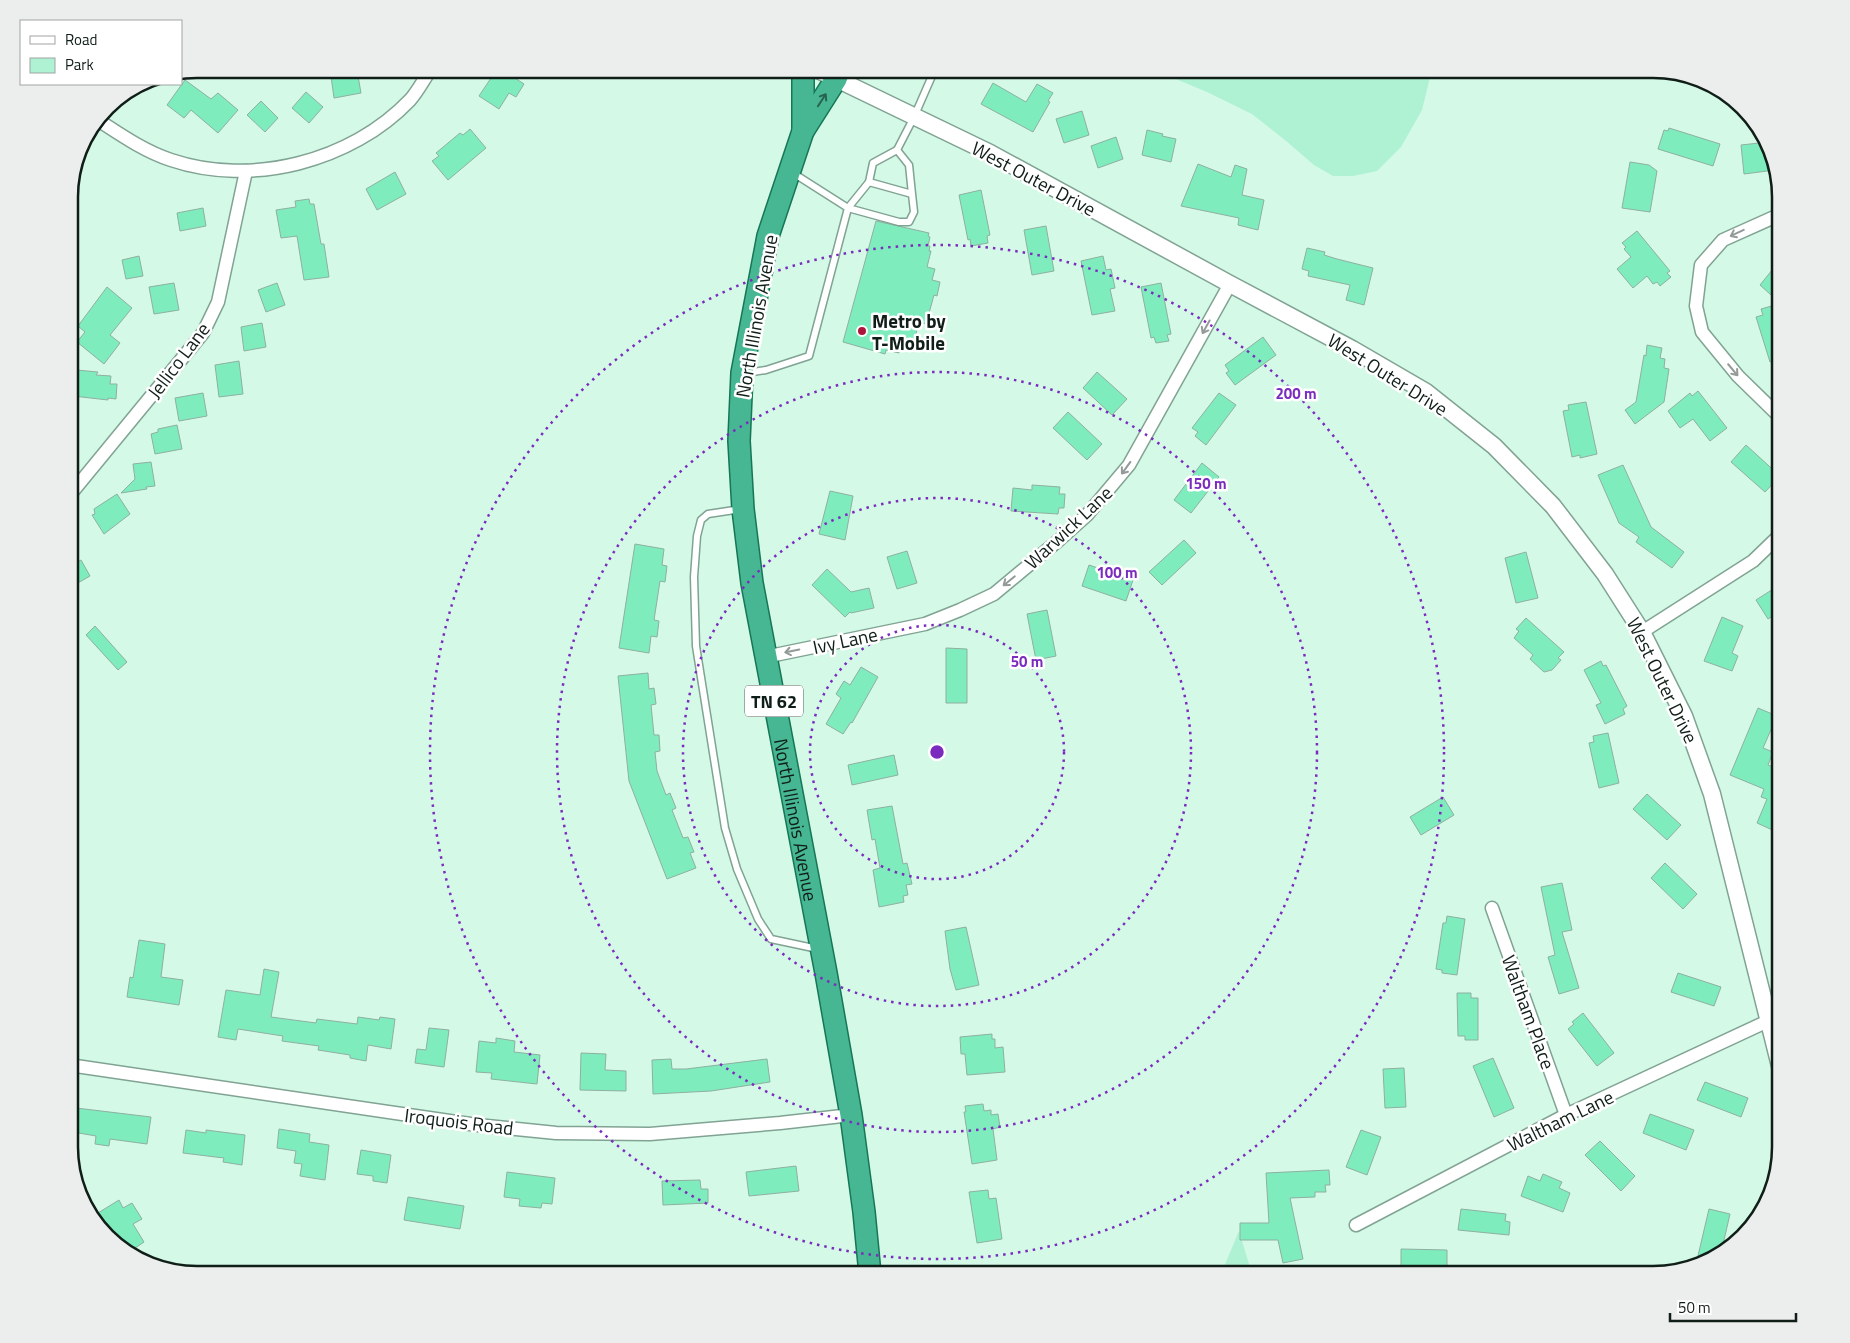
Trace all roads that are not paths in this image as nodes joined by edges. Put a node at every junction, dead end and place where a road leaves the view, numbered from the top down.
1 (425, 78) edge
2 (803, 78) edge
3 (836, 78) edge
4 (845, 78) edge
5 (931, 78) edge
6 (914, 117) junction
7 (103, 123) edge
8 (803, 131) junction
9 (897, 150) junction
10 (790, 170) junction
11 (246, 171) junction
12 (869, 182) junction
13 (912, 194) junction
14 (848, 208) junction
15 (1772, 218) edge
16 (1230, 284) junction
17 (742, 373) junction
18 (1772, 409) edge
19 (78, 485) edge
20 (743, 509) junction
21 (1772, 543) edge
22 (926, 624) joint
23 (1642, 632) junction
24 (765, 657) junction
25 (1492, 908) dead end
26 (822, 950) junction
27 (1768, 1021) junction
28 (1772, 1036) edge
29 (78, 1066) edge
30 (851, 1115) junction
31 (1566, 1115) junction
32 (1356, 1225) dead end
33 (869, 1266) edge

1 - 11 street
2 - 8 highway
8 -> 3 highway
4 - 6 street, West Outer Drive
5 - 6 lane
6 - 9 lane
6 - 16 street, West Outer Drive
7 - 11 street
8 - 10 highway, North Illinois Avenue / TN 62
9 - 12 lane
9 - 13 lane
10 - 14 lane
10 - 17 highway, North Illinois Avenue / TN 62
11 - 19 street, Jellico Lane
12 - 13 lane
12 - 14 lane
13 - 14 lane
14 - 17 lane
15 -> 18 street
16 -> 22 street, Warwick Lane
16 - 23 street, West Outer Drive
17 - 20 highway, North Illinois Avenue / TN 62
20 - 24 highway, North Illinois Avenue / TN 62
20 - 26 lane
21 - 23 street
22 -> 24 street, Ivy Lane
23 - 27 street, West Outer Drive
24 - 26 highway, North Illinois Avenue / TN 62
25 - 31 street, Waltham Place
26 - 30 highway, North Illinois Avenue / TN 62
27 - 28 street, West Outer Drive
27 - 31 street, Waltham Lane
29 - 30 street, Iroquois Road
30 - 33 highway, North Illinois Avenue / TN 62
31 - 32 street, Waltham Lane

